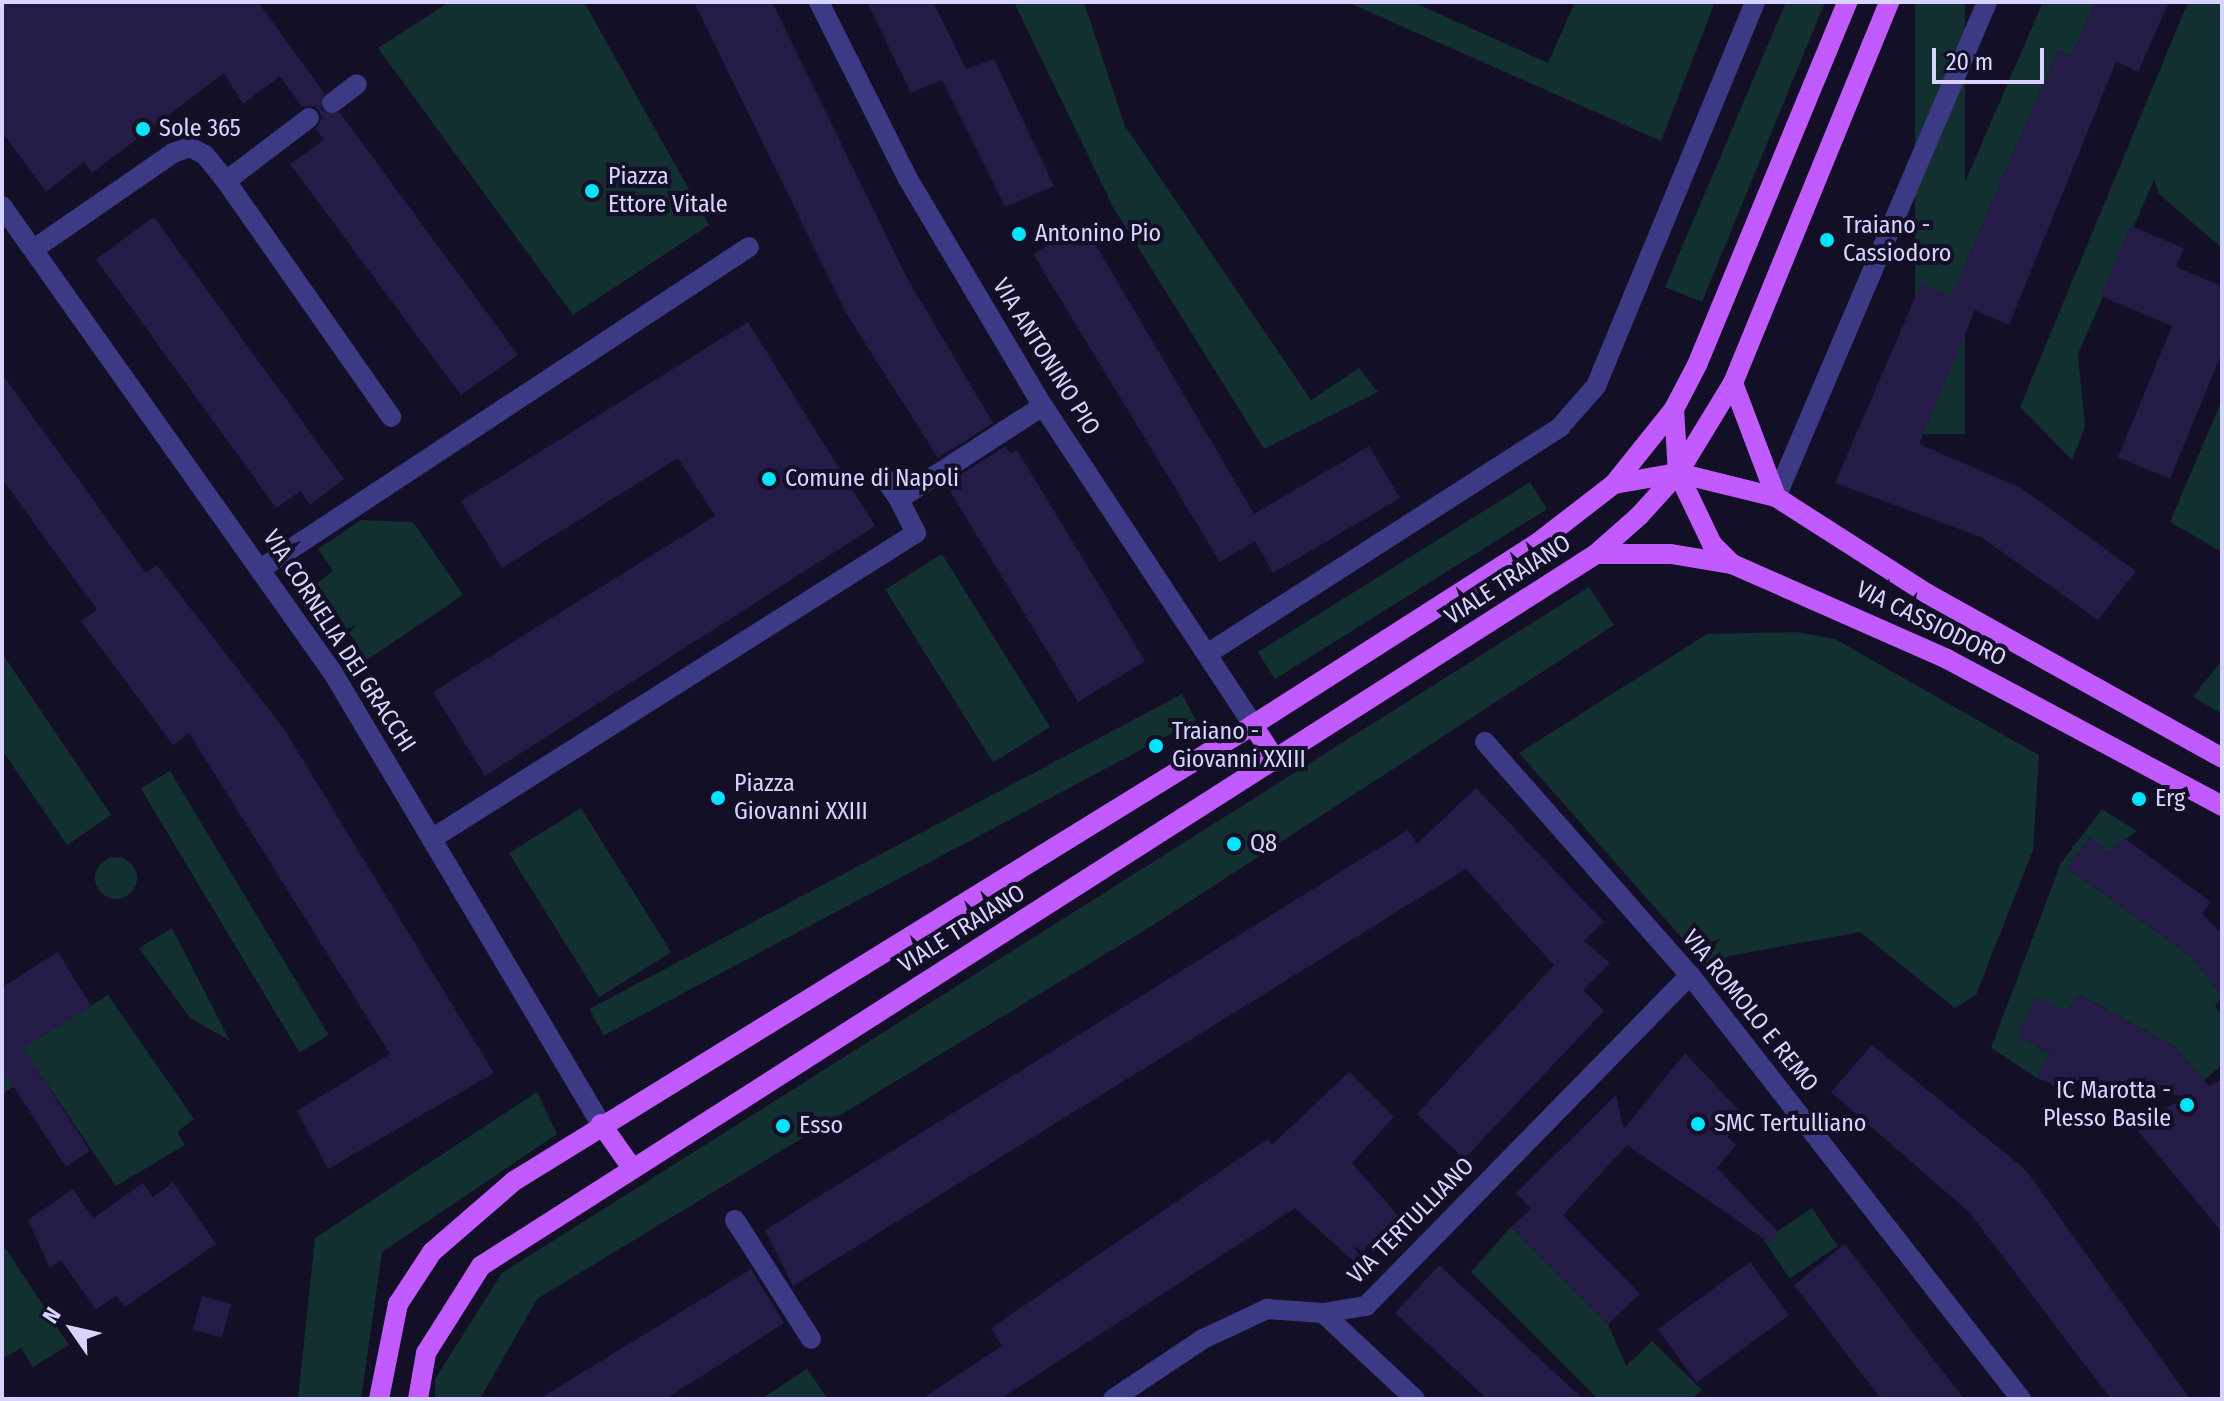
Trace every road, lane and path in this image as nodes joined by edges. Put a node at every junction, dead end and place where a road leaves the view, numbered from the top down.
1 (819, 2) edge
2 (1755, 2) edge
3 (1847, 2) edge
4 (1889, 2) edge
5 (1987, 2) edge
6 (357, 84) dead end
7 (332, 103) dead end
8 (309, 118) dead end
9 (226, 181) junction
10 (2, 206) edge
11 (749, 247) dead end
12 (34, 249) junction
13 (1733, 383) junction
14 (1043, 406) junction
15 (1674, 409) junction
16 (391, 417) dead end
17 (1678, 473) junction
18 (882, 475) dead end
19 (1614, 484) junction
20 (1776, 497) junction
21 (899, 499) junction
22 (1596, 554) junction
23 (1732, 564) junction
24 (262, 568) junction
25 (1207, 654) junction
26 (1253, 725) junction
27 (1485, 742) dead end
28 (2222, 758) edge
29 (1276, 761) junction
30 (2222, 806) edge
31 (433, 838) junction
32 (1690, 975) junction
33 (601, 1124) junction
34 (632, 1168) junction
35 (735, 1220) dead end
36 (1323, 1313) junction
37 (811, 1339) dead end
38 (379, 1399) edge
39 (418, 1399) edge
40 (1113, 1399) edge
41 (1415, 1399) edge
42 (2021, 1399) edge

1 - 14 street, VIA ANTONINO PIO
2 - 25 street
3 - 15 main road
4 - 13 main road
5 - 20 street
6 - 7 street
8 - 9 street
9 - 12 street
9 - 16 street
10 - 12 street, VIA CORNELIA DEI GRACCHI
11 - 24 street
12 - 24 street, VIA CORNELIA DEI GRACCHI
13 - 17 main road, VIALE TRAIANO
13 - 20 main road
14 - 21 street
14 - 25 street, VIA ANTONINO PIO
15 - 17 main road
15 - 19 main road
17 - 19 main road
17 - 20 main road, VIA CASSIODORO
17 - 22 main road, VIALE TRAIANO
17 - 23 main road
18 - 21 street
19 - 26 main road, VIALE TRAIANO
20 - 28 main road, VIA CASSIODORO
21 - 31 street
22 - 23 main road, VIA CASSIODORO
22 - 29 main road, VIALE TRAIANO
23 - 30 main road, VIA CASSIODORO
24 - 31 street, VIA CORNELIA DEI GRACCHI
25 - 26 street, VIA ANTONINO PIO
26 - 29 main road
26 - 33 main road, VIALE TRAIANO
27 - 32 street, VIA ROMOLO E REMO
29 - 34 main road, VIALE TRAIANO
31 - 33 street, VIA CORNELIA DEI GRACCHI
32 - 36 street, VIA TERTULLIANO
32 - 42 street, VIA ROMOLO E REMO
33 - 34 main road
33 - 38 main road, VIALE TRAIANO
34 - 39 main road, VIALE TRAIANO
35 - 37 street
36 - 40 street, VIA TERTULLIANO
36 - 41 street

